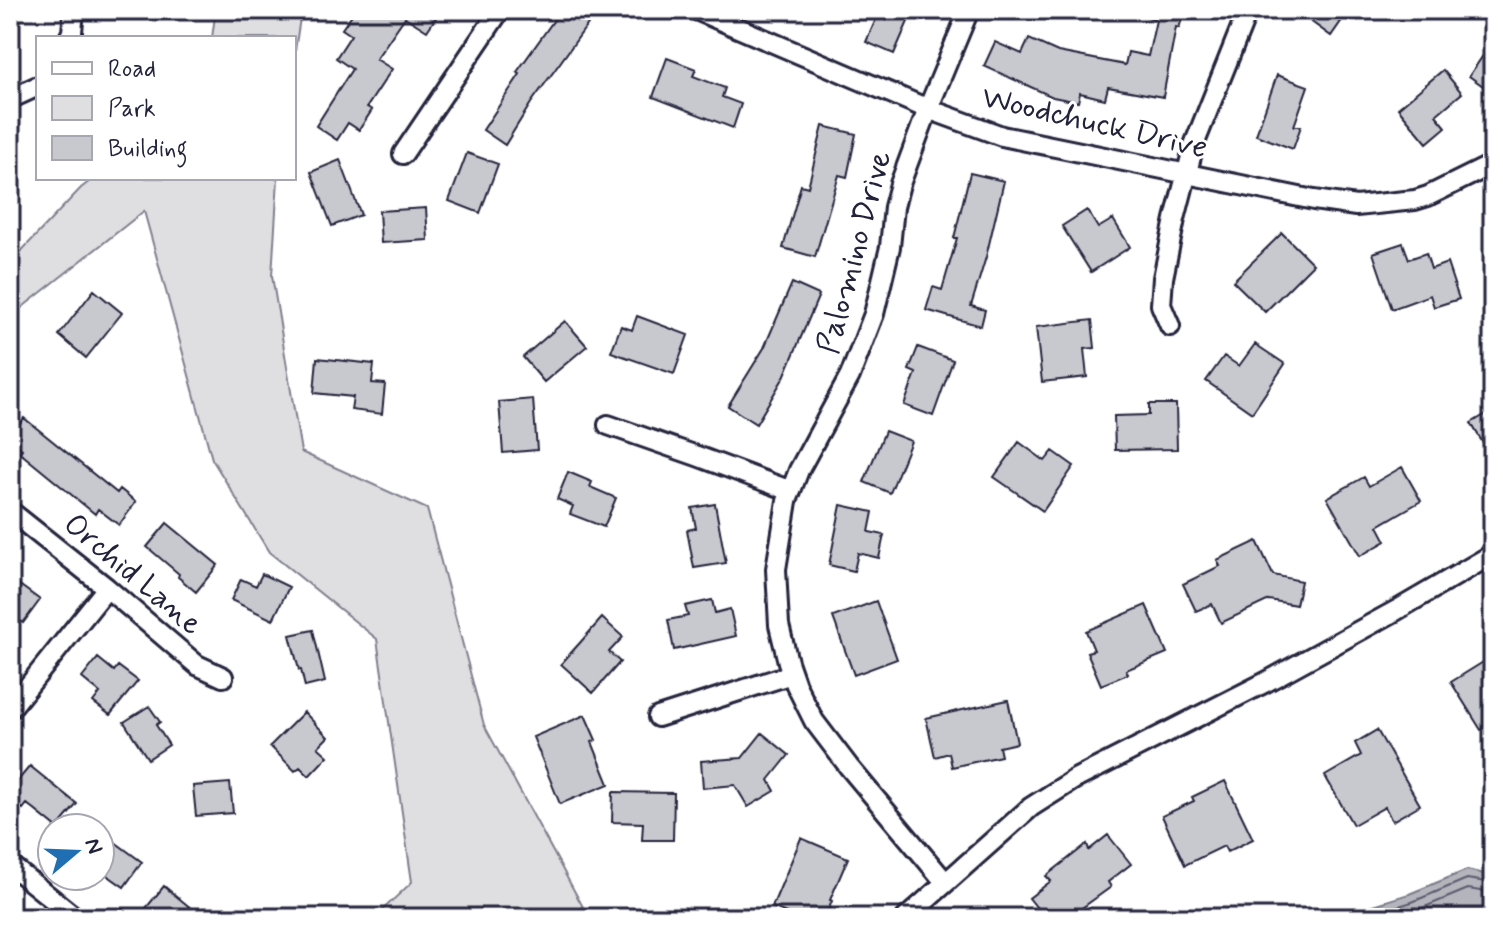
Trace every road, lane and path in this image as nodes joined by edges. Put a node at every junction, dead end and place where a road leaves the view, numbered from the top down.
1 (74, 10) edge
2 (500, 10) edge
3 (696, 10) edge
4 (969, 10) edge
5 (1248, 10) edge
6 (70, 36) edge
7 (36, 87) edge
8 (10, 96) edge
9 (928, 109) junction
10 (403, 154) dead end
11 (1493, 164) edge
12 (1186, 174) junction
13 (1170, 326) dead end
14 (608, 425) dead end
15 (791, 491) junction
16 (10, 511) edge
17 (1493, 554) edge
18 (107, 588) junction
19 (792, 674) junction
20 (223, 677) dead end
21 (10, 709) edge
22 (658, 717) dead end
23 (10, 865) edge
24 (945, 882) junction
25 (76, 918) edge
26 (906, 918) edge

1 - 6 street
2 - 10 street
3 - 9 street, Woodchuck Drive
4 - 9 street, Palomino Drive
5 - 12 street
7 - 8 street
9 - 12 street, Woodchuck Drive
9 - 15 street, Palomino Drive
11 - 12 street, Woodchuck Drive
12 - 13 street
14 - 15 street
15 - 19 street, Palomino Drive
16 - 18 street, Orchid Lane
17 - 24 street
18 - 20 street, Orchid Lane
18 - 21 street
19 - 22 street
19 - 24 street, Palomino Drive
23 - 25 street
24 - 26 street

